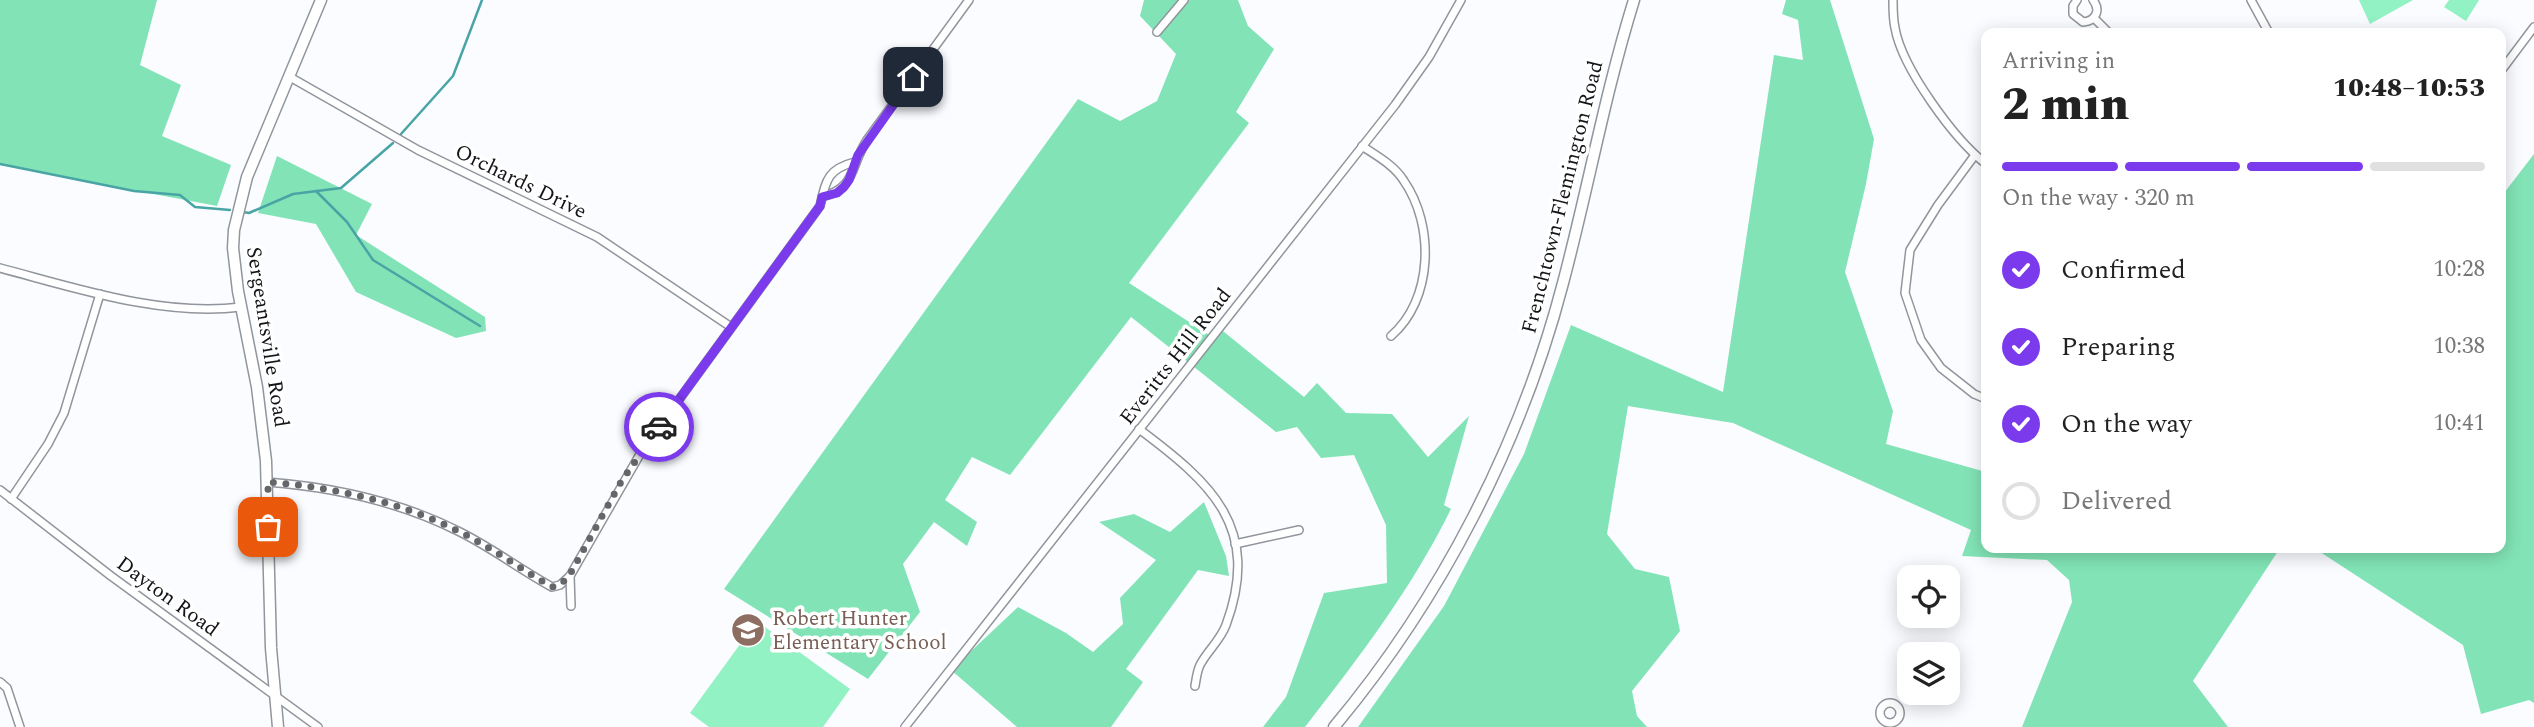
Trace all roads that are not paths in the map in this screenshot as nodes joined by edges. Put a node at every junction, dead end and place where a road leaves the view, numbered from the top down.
1 (321, 0) edge
2 (969, 0) edge
3 (1184, 0) edge
4 (1461, 0) edge
5 (1634, 0) edge
6 (1893, 0) edge
7 (2077, 0) edge
8 (2093, 0) edge
9 (2251, 0) edge
10 (2094, 18) junction
11 (2534, 27) edge
12 (2104, 28) edge
13 (2266, 28) edge
14 (1157, 32) dead end
15 (2506, 64) edge
16 (290, 77) junction
17 (1362, 145) junction
18 (1975, 155) junction
19 (1981, 160) edge
20 (855, 162) junction
21 (822, 197) junction
22 (0, 268) edge
23 (100, 294) junction
24 (241, 307) junction
25 (731, 327) junction
26 (1391, 336) dead end
27 (1981, 397) edge
28 (1139, 429) junction
29 (268, 482) junction
30 (0, 490) edge
31 (11, 499) junction
32 (1299, 530) dead end
33 (1235, 544) junction
34 (569, 576) junction
35 (571, 606) dead end
36 (0, 682) edge
37 (1195, 686) dead end
38 (275, 696) junction
39 (20, 727) edge
40 (278, 727) edge
41 (318, 727) edge
42 (905, 727) edge
43 (1334, 727) edge

1 - 16 main road, Sergeantsville Road
2 - 20 street
3 - 14 street
4 - 17 street, Everitts Hill Road
5 - 43 main road, Frenchtown-Flemington Road
6 - 18 street
7 - 10 street
8 - 10 street
9 - 13 street
10 - 12 street
11 - 15 street
16 - 24 main road, Sergeantsville Road
16 - 25 street, Orchards Drive
17 - 26 street
17 - 28 street, Everitts Hill Road
18 - 19 street
18 - 27 street
20 - 21 street
20 - 21 street
21 - 25 street
22 - 23 street
23 - 24 street
23 - 31 street
24 - 29 main road, Sergeantsville Road
25 - 34 street
28 - 33 street
28 - 42 street, Everitts Hill Road
29 - 34 street
29 - 38 main road, Sergeantsville Road
30 - 31 street, Dayton Road
31 - 38 street, Dayton Road
32 - 33 street
33 - 37 street
34 - 35 street
36 - 39 street
38 - 40 main road, Sergeantsville Road
38 - 41 street, Dayton Road

